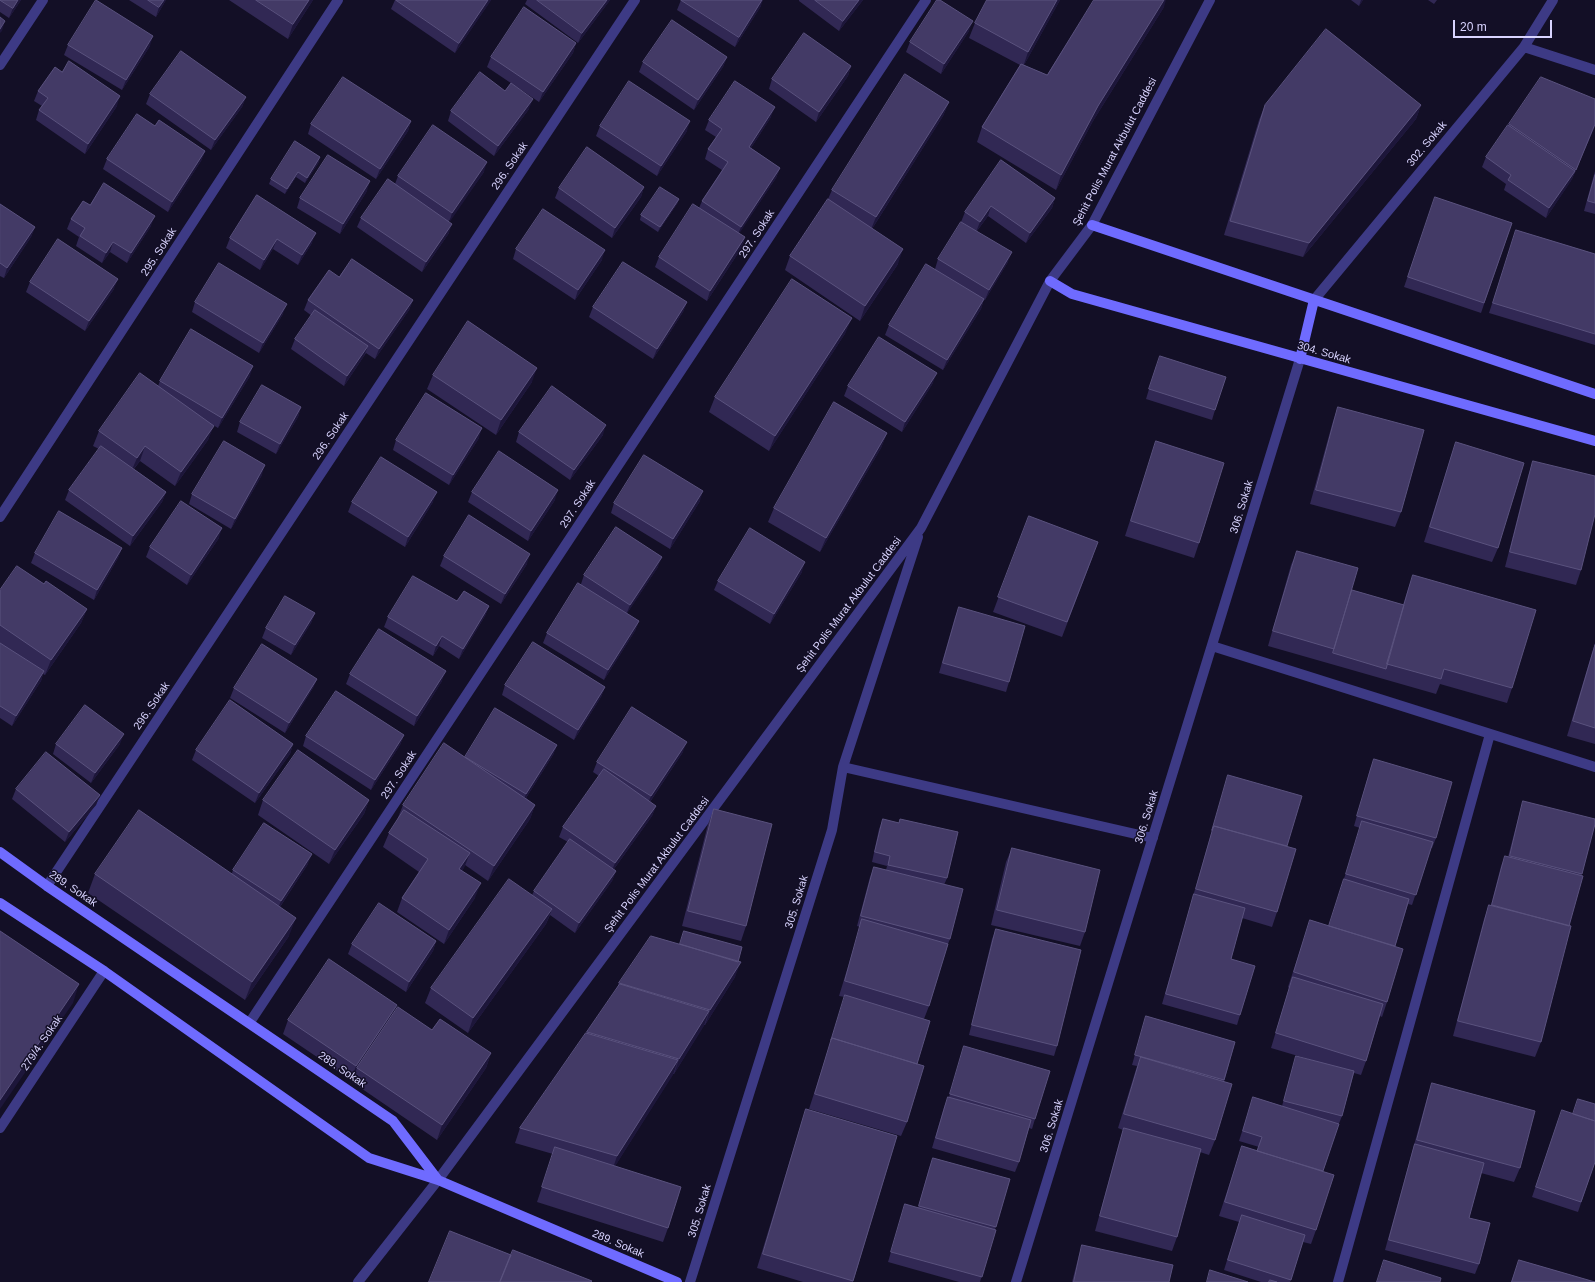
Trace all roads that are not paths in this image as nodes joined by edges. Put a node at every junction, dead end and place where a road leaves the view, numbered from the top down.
1 (43, 0) edge
2 (338, 0) edge
3 (635, 0) edge
4 (926, 0) edge
5 (1210, 0) edge
6 (1553, 0) edge
7 (1524, 47) junction
8 (0, 65) edge
9 (1595, 70) edge
10 (1092, 225) junction
11 (1050, 281) junction
12 (1314, 300) junction
13 (1300, 358) junction
14 (1595, 394) edge
15 (1595, 441) edge
16 (0, 517) edge
17 (921, 528) junction
18 (1212, 646) junction
19 (1490, 734) junction
20 (843, 767) junction
21 (1595, 768) edge
22 (1153, 838) junction
23 (0, 852) edge
24 (47, 886) junction
25 (0, 903) edge
26 (104, 971) junction
27 (250, 1022) junction
28 (0, 1128) edge
29 (438, 1180) junction
30 (358, 1282) edge
31 (677, 1282) edge
32 (690, 1282) edge
33 (1016, 1282) edge
34 (1338, 1282) edge

1 - 8 street
2 - 16 street, 295. Sokak
3 - 24 street, 296. Sokak
4 - 27 street, 297. Sokak
5 - 10 street, Şehit Polis Murat Akbulut Caddesi
6 - 7 street, 302. Sokak
7 - 9 street
7 - 12 street, 302. Sokak
10 - 11 street, Şehit Polis Murat Akbulut Caddesi
10 - 12 street
11 - 13 street, 304. Sokak
11 - 17 street, Şehit Polis Murat Akbulut Caddesi
12 - 13 street
12 - 14 street
13 - 15 street, 304. Sokak
13 - 18 street, 306. Sokak
17 - 20 street, 305. Sokak
17 - 29 street, Şehit Polis Murat Akbulut Caddesi
18 - 19 street
18 - 22 street, 306. Sokak
19 - 21 street
19 - 34 street
20 - 22 street
20 - 32 street, 305. Sokak
22 - 33 street, 306. Sokak
23 - 24 street, 289. Sokak
24 - 27 street, 289. Sokak
25 - 26 street
26 - 28 street, 279/4. Sokak
26 - 29 street
27 - 29 street, 289. Sokak
29 - 30 street, Şehit Polis Murat Akbulut Caddesi
29 - 31 street, 289. Sokak

